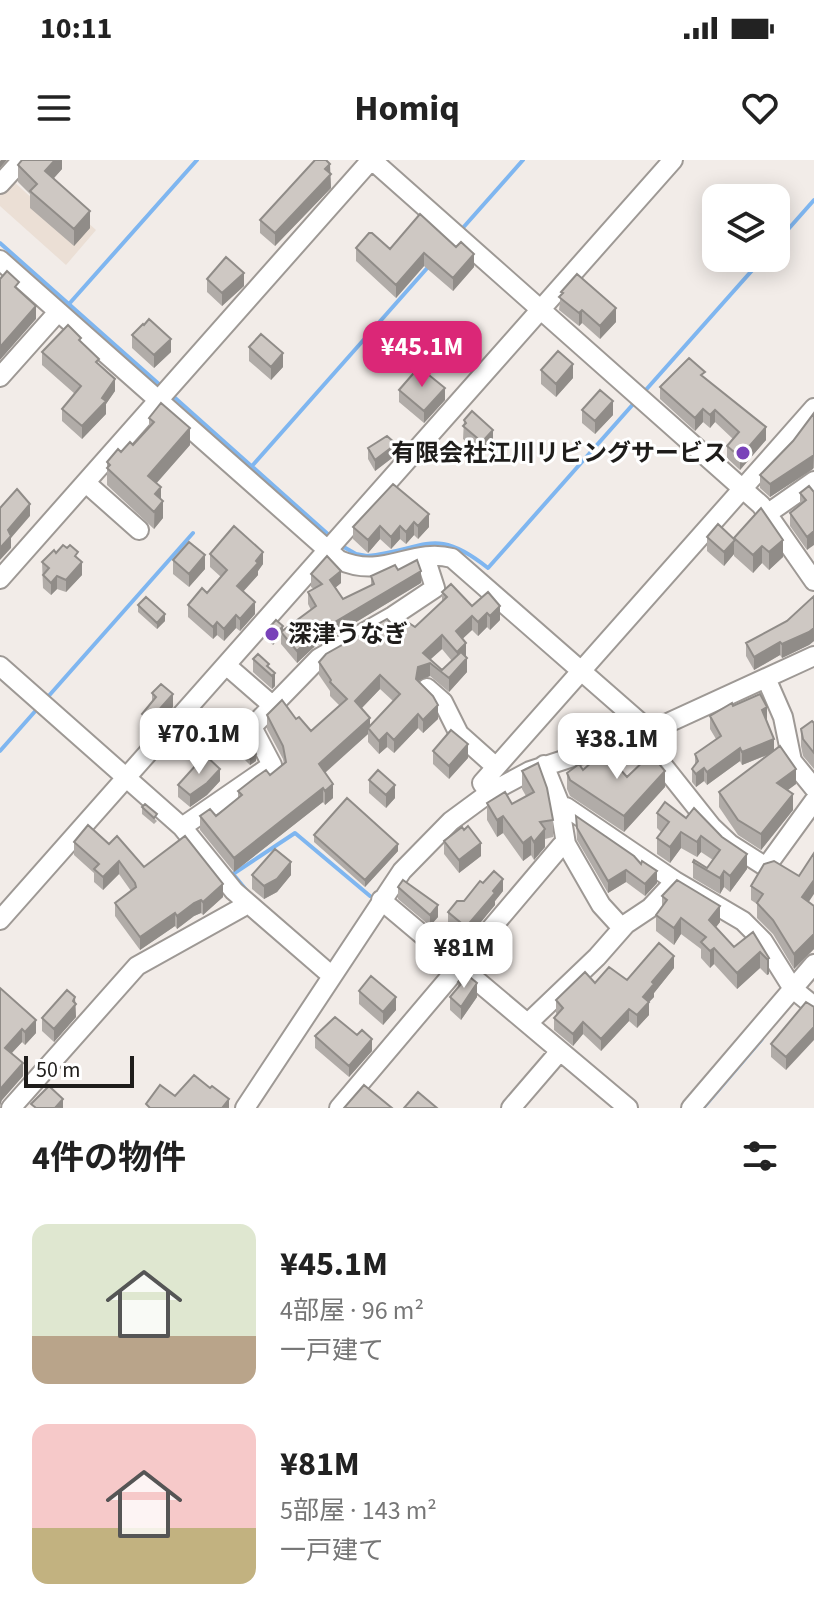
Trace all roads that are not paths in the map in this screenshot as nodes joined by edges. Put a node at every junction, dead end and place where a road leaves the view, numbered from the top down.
1 (22, 160) edge
2 (372, 160) edge
3 (673, 160) edge
4 (0, 184) edge
5 (0, 260) edge
6 (541, 310) junction
7 (58, 312) junction
8 (0, 377) edge
9 (158, 401) junction
10 (814, 408) edge
11 (814, 481) edge
12 (86, 483) junction
13 (742, 489) junction
14 (767, 514) junction
15 (139, 530) dead end
16 (327, 551) junction
17 (425, 557) junction
18 (0, 579) edge
19 (814, 581) edge
20 (814, 656) edge
21 (226, 665) junction
22 (0, 666) edge
23 (581, 670) junction
24 (766, 678) junction
25 (427, 688) edge
26 (272, 705) junction
27 (644, 734) junction
28 (544, 765) junction
29 (496, 767) junction
30 (126, 778) junction
31 (814, 788) edge
32 (489, 793) junction
33 (814, 801) edge
34 (560, 808) junction
35 (182, 827) junction
36 (566, 844) junction
37 (675, 881) junction
38 (381, 900) junction
39 (246, 902) junction
40 (0, 920) edge
41 (622, 928) junction
42 (814, 964) edge
43 (460, 965) junction
44 (332, 976) junction
45 (793, 989) junction
46 (814, 1006) edge
47 (528, 1023) junction
48 (560, 1051) junction
49 (11, 1108) edge
50 (245, 1108) edge
51 (339, 1108) edge
52 (511, 1108) edge
53 (628, 1108) edge
54 (691, 1108) edge

1 - 4 street
2 - 6 street
2 - 9 street
3 - 6 street
5 - 7 street
6 - 13 street
6 - 16 street
7 - 8 street
7 - 9 street
9 - 12 street
9 - 16 street
10 - 13 street
11 - 14 street
12 - 15 street
12 - 18 street
13 - 14 street
13 - 23 street
14 - 19 street
16 - 17 street
16 - 21 street
17 - 23 street
17 - 26 street
20 - 24 street
21 - 26 street
21 - 30 street
22 - 30 street
23 - 27 street
23 - 29 street
24 - 27 street
24 - 31 street
25 - 29 street
26 - 35 street
27 - 28 street
27 - 33 street
28 - 32 street
28 - 34 street
29 - 32 street
30 - 35 street
30 - 40 street
32 - 38 street
34 - 36 street
34 - 37 street
35 - 39 street
36 - 41 street
36 - 43 street
37 - 41 street
37 - 45 street
38 - 43 street
38 - 44 street
39 - 44 street
39 - 49 street
41 - 47 street
42 - 45 street
43 - 47 street
43 - 51 street
44 - 50 street
45 - 46 street
45 - 54 street
47 - 48 street
48 - 52 street
48 - 53 street

